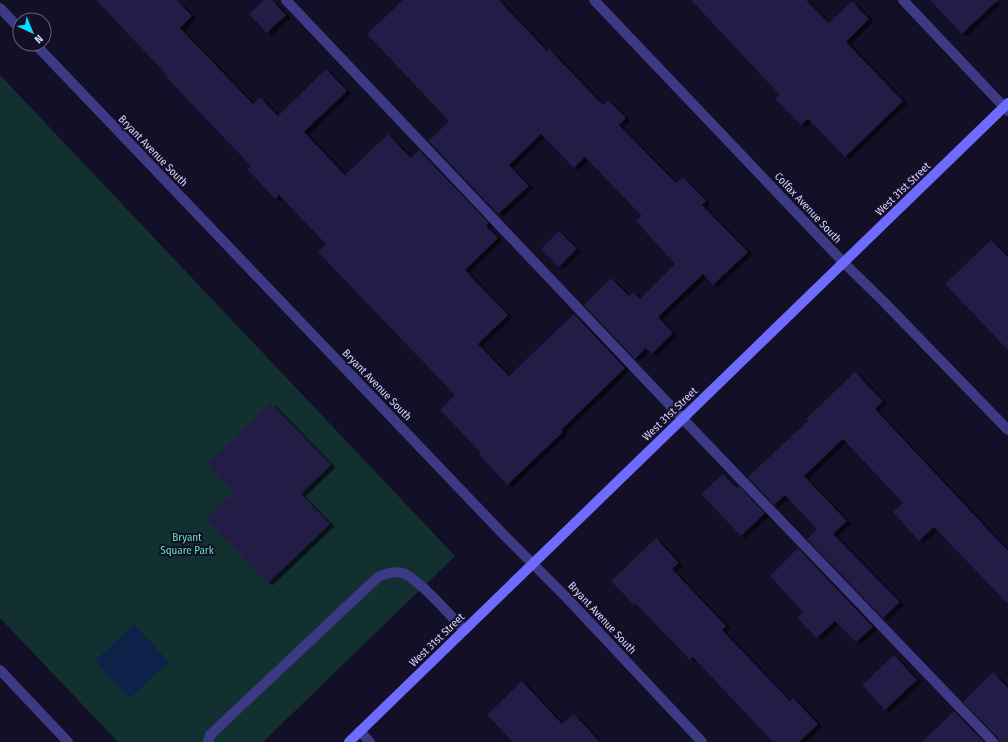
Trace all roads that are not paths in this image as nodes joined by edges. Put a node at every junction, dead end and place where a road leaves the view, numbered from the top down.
1 (286, 0) edge
2 (594, 0) edge
3 (903, 0) edge
4 (0, 8) edge
5 (12, 21) edge
6 (42, 52) edge
7 (1007, 107) edge
8 (844, 263) junction
9 (683, 419) junction
10 (1008, 430) edge
11 (533, 564) junction
12 (464, 630) junction
13 (0, 670) edge
14 (360, 731) junction
15 (68, 742) edge
16 (208, 742) edge
17 (349, 742) edge
18 (370, 742) edge
19 (702, 742) edge
20 (993, 742) edge

1 - 9 street
2 - 8 street, Colfax Avenue South
3 - 7 street
4 - 5 street
6 - 11 street, Bryant Avenue South
7 - 8 street, West 31st Street
8 - 9 street, West 31st Street
8 - 10 street, Colfax Avenue South
9 - 11 street, West 31st Street
9 - 20 street
11 - 12 street, West 31st Street
11 - 19 street, Bryant Avenue South
12 - 14 street, West 31st Street
12 - 16 street
13 - 15 street
14 - 17 street, West 31st Street
14 - 18 street

